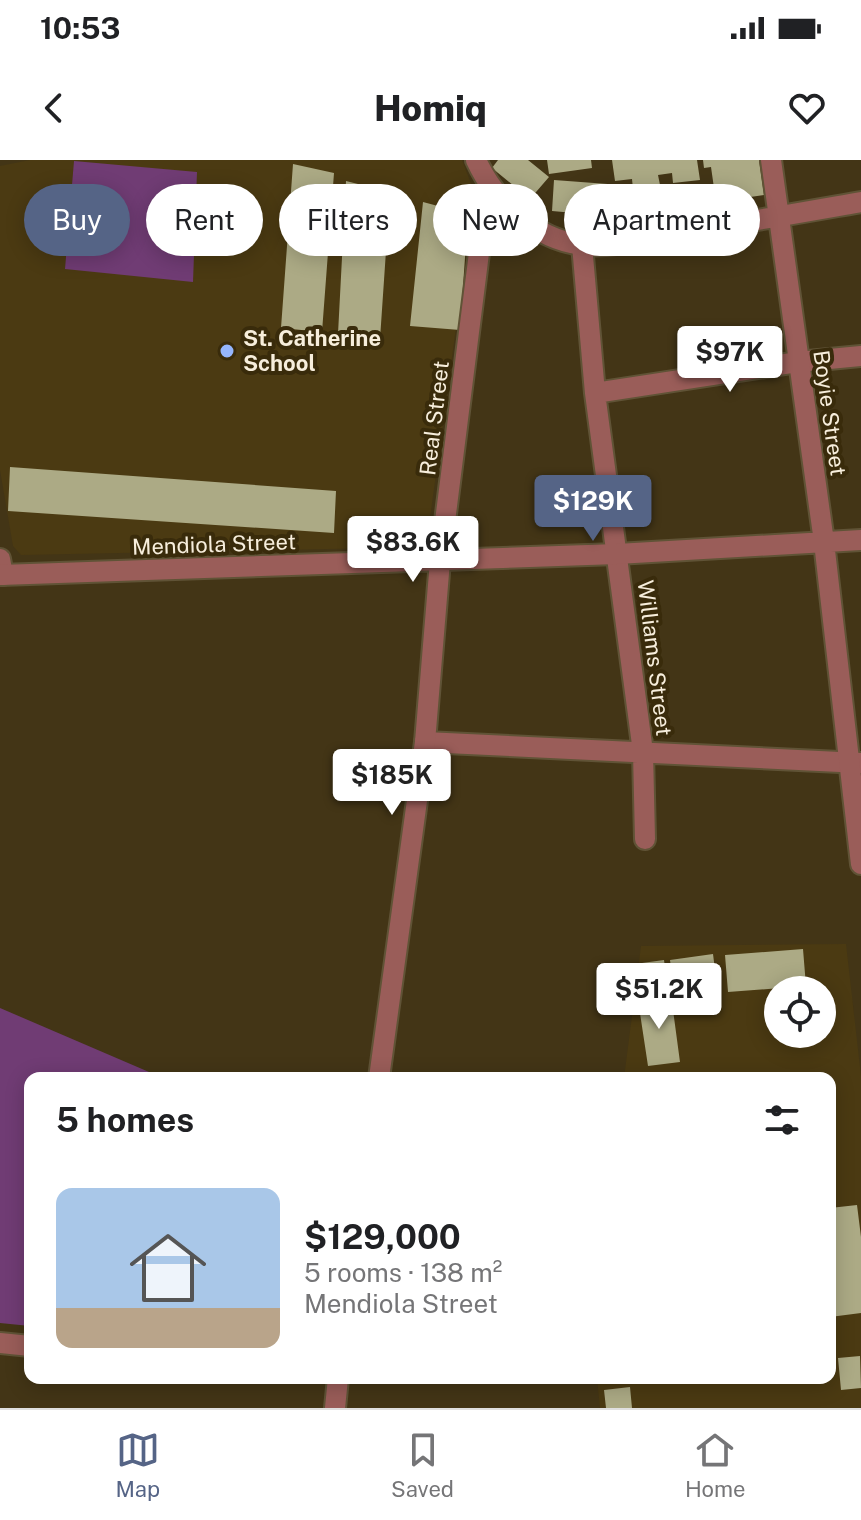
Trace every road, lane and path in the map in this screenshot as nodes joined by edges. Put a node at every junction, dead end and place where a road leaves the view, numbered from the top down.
1 (476, 160) edge
2 (771, 160) edge
3 (488, 184) edge
4 (861, 202) edge
5 (779, 217) junction
6 (760, 220) edge
7 (479, 256) edge
8 (583, 256) edge
9 (861, 356) edge
10 (798, 362) junction
11 (595, 393) junction
12 (861, 540) edge
13 (824, 542) junction
14 (617, 554) junction
15 (440, 561) junction
16 (1, 570) edge
17 (425, 742) junction
18 (643, 752) junction
19 (856, 762) edge
20 (645, 839) dead end
21 (861, 864) edge
22 (380, 1072) edge
23 (0, 1343) edge
24 (24, 1345) edge
25 (337, 1384) edge
26 (335, 1408) edge

1 - 3 street
2 - 5 street, Boyie Street
4 - 5 street
5 - 6 street
5 - 10 street, Boyie Street
7 - 15 street, Real Street
8 - 11 street, Williams Street
9 - 10 street
10 - 11 street
10 - 13 street, Boyie Street
11 - 14 street, Williams Street
12 - 13 street, Mendiola Street
13 - 14 street, Mendiola Street
13 - 19 street, Boyie Street
14 - 15 street, Mendiola Street
14 - 18 street, Williams Street
15 - 16 street, Mendiola Street
15 - 17 street, Real Street
17 - 18 street
17 - 22 street, Real Street
18 - 19 street
18 - 20 street, Williams Street
19 - 21 street, Boyie Street
23 - 24 street
25 - 26 street

